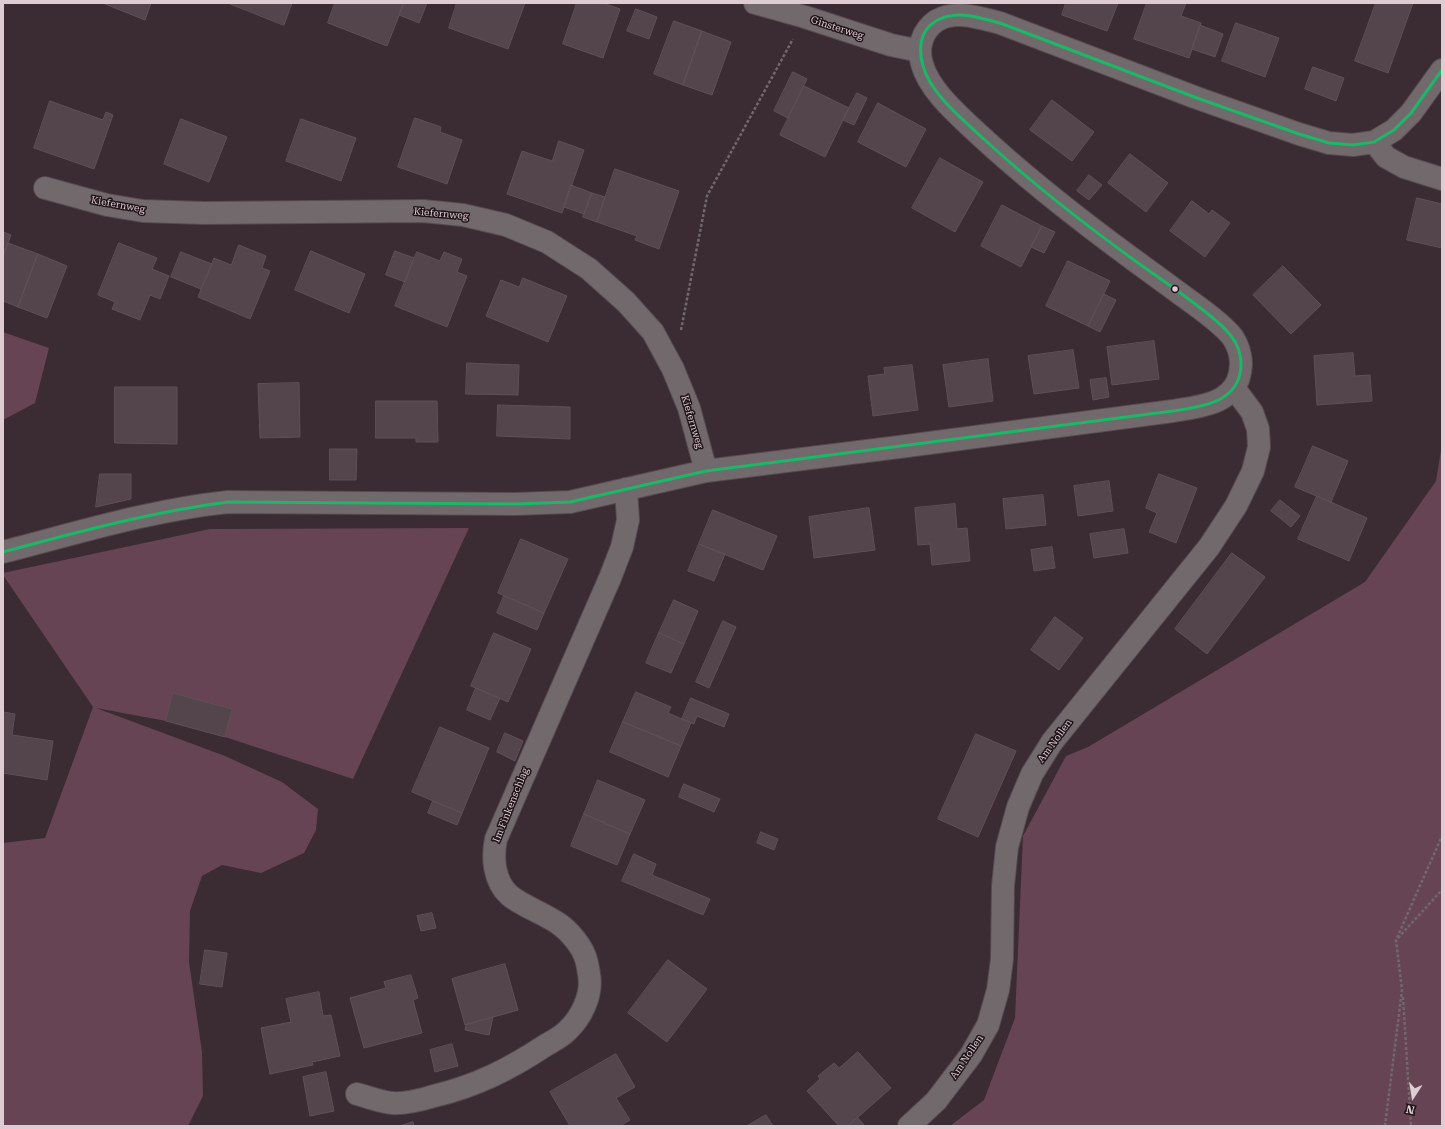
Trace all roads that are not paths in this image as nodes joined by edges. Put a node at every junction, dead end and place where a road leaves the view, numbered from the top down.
1 (755, 3) edge
2 (920, 51) junction
3 (1442, 70) edge
4 (1374, 142) junction
5 (1442, 179) edge
6 (45, 188) dead end
7 (1234, 388) junction
8 (706, 471) junction
9 (626, 489) junction
10 (3, 552) edge
11 (357, 1094) dead end
12 (909, 1126) edge

1 - 2 street, Ginsterweg
2 - 4 street
2 - 7 street
3 - 4 street
4 - 5 street
6 - 8 street, Kiefernweg
7 - 8 street
7 - 12 street, Am Nollen
8 - 9 street
9 - 10 street
9 - 11 street, Im Finkenschlag

